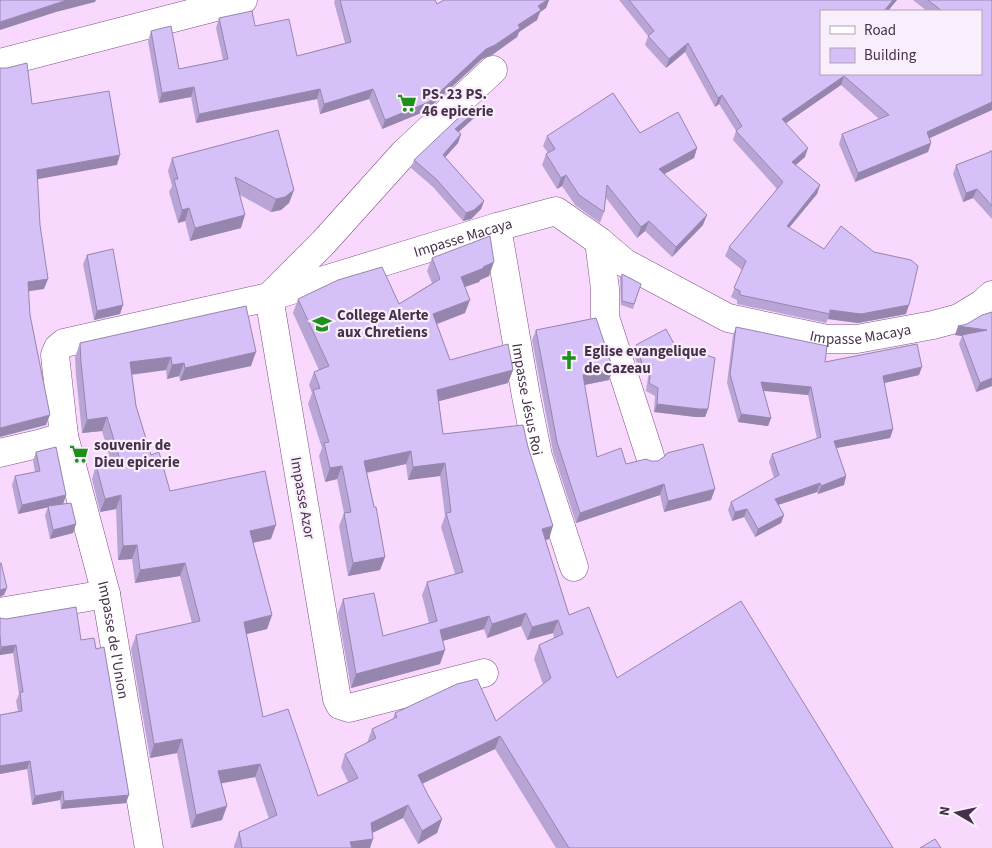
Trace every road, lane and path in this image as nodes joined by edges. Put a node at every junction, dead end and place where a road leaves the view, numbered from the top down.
1 (243, 0) edge
2 (0, 63) edge
3 (493, 70) dead end
4 (497, 227) junction
5 (599, 241) junction
6 (992, 295) edge
7 (270, 297) junction
8 (64, 436) junction
9 (0, 453) edge
10 (650, 456) dead end
11 (574, 568) dead end
12 (106, 594) junction
13 (0, 612) edge
14 (484, 672) dead end
15 (149, 848) edge

1 - 2 street
3 - 7 street
4 - 5 street, Impasse Macaya
4 - 7 street, Impasse Macaya
4 - 11 street, Impasse Jésus Roi
5 - 6 street, Impasse Macaya
5 - 10 street
7 - 8 street, Impasse Macaya
7 - 14 street, Impasse Azor
8 - 9 street
8 - 12 street, Impasse de l'Union
12 - 13 street
12 - 15 street, Impasse de l'Union

